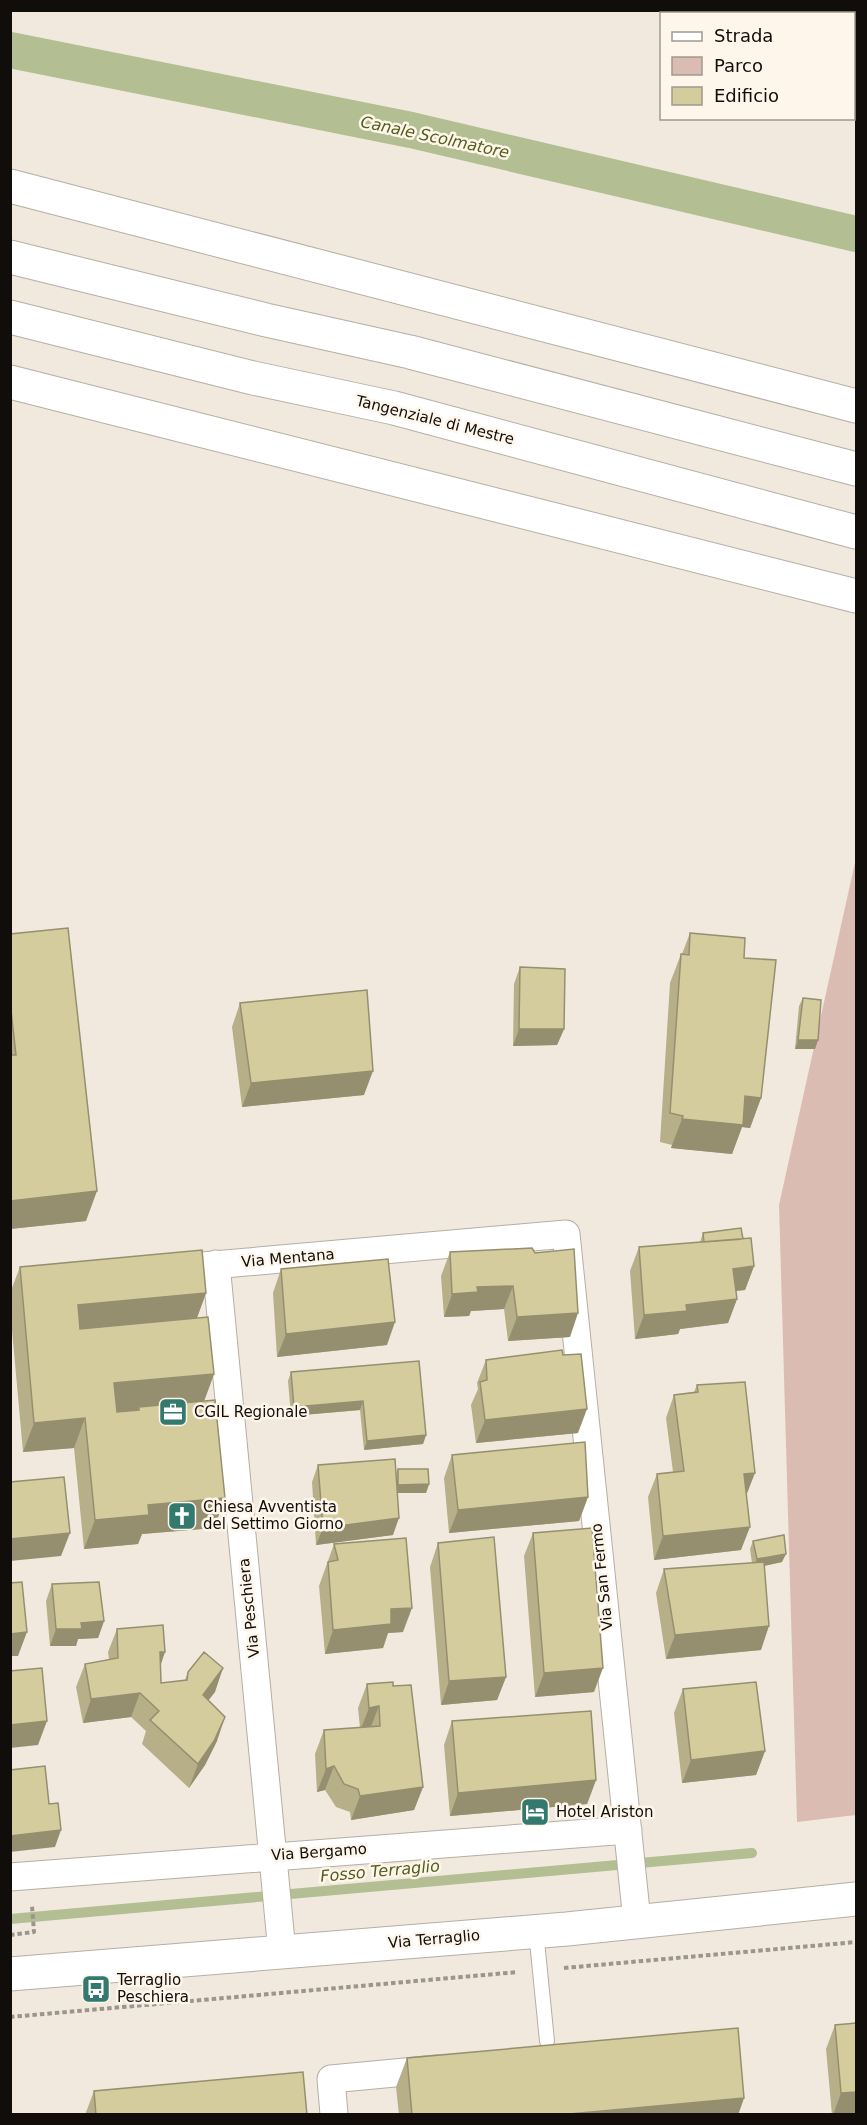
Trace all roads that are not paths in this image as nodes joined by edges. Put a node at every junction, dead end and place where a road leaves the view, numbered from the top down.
1 (10, 186) edge
2 (10, 257) edge
3 (10, 317) edge
4 (10, 382) edge
5 (856, 406) edge
6 (856, 469) edge
7 (856, 532) edge
8 (856, 596) edge
9 (566, 1234) joint
10 (216, 1264) junction
11 (147, 1270) edge
12 (630, 1841) junction
13 (275, 1868) junction
14 (10, 1877) edge
15 (856, 1899) edge
16 (638, 1921) junction
17 (536, 1931) junction
18 (281, 1936) junction
19 (10, 1974) edge
20 (547, 2041) joint
21 (526, 2061) edge
22 (457, 2067) edge
23 (334, 2115) edge

1 - 5 main road
2 - 6 main road
3 - 7 main road, Tangenziale di Mestre
4 - 8 main road
9 - 10 street, Via Mentana
9 - 12 street, Via San Fermo
10 - 11 street, Via Mentana
10 - 13 street, Via Peschiera
12 - 13 street, Via Bergamo
12 - 16 street, Via San Fermo
13 - 14 street, Via Bergamo
13 - 18 street, Via Peschiera
15 - 16 main road, Via Terraglio
16 - 17 main road, Via Terraglio
17 - 18 main road, Via Terraglio
17 - 20 lane
18 - 19 main road, Via Terraglio
20 - 21 street
22 - 23 street

